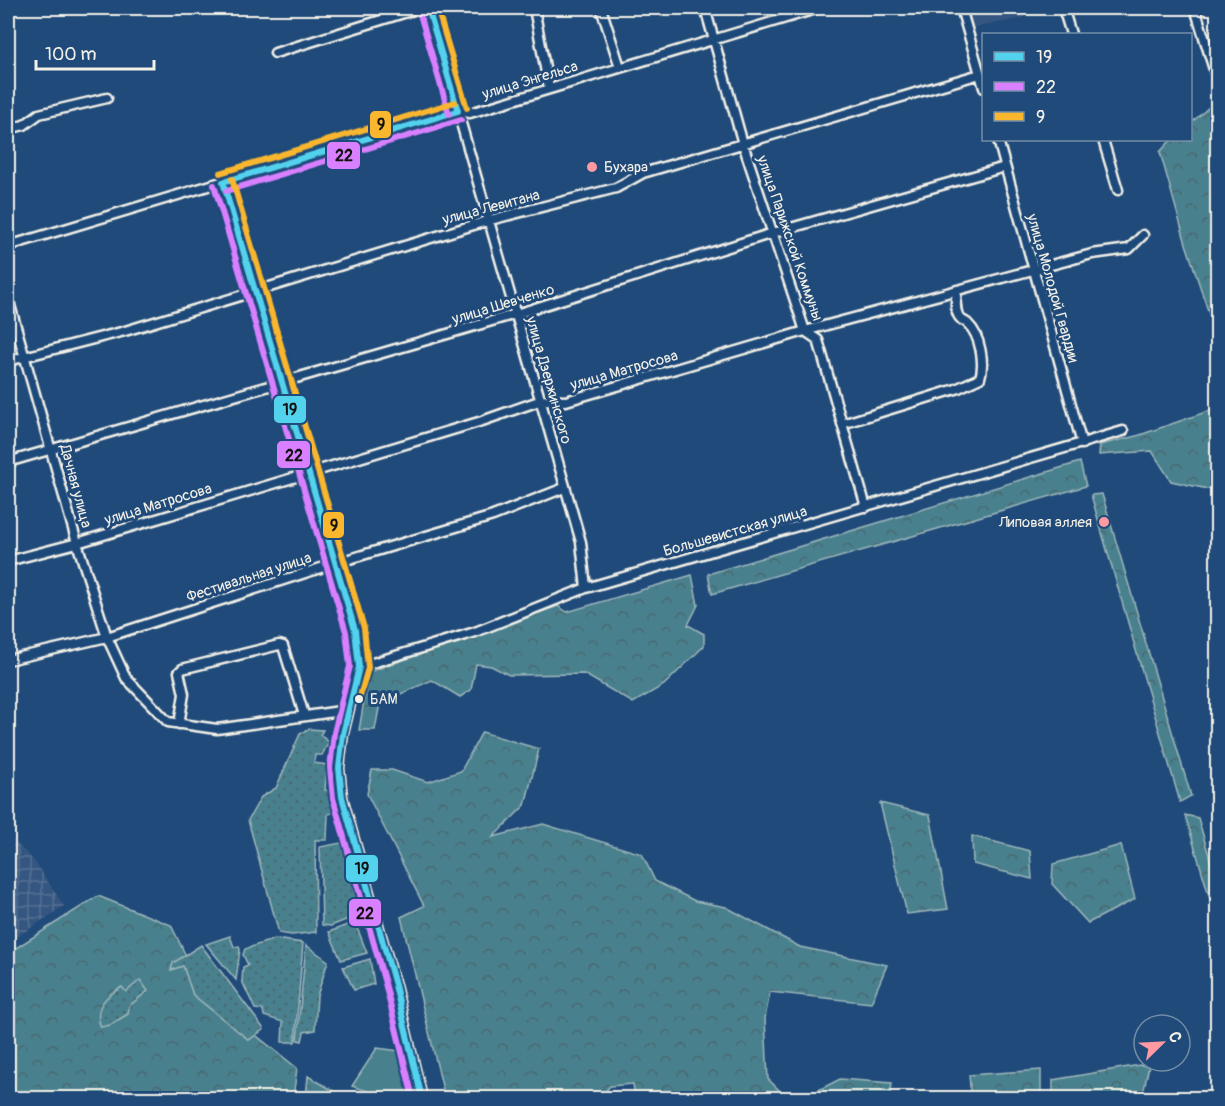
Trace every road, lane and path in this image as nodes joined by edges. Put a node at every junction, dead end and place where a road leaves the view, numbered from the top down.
1 (420, 8) edge
2 (428, 8) edge
3 (534, 8) edge
4 (601, 8) edge
5 (705, 8) edge
6 (819, 8) edge
7 (961, 8) edge
8 (1063, 8) edge
9 (1196, 8) edge
10 (1071, 33) edge
11 (713, 39) junction
12 (275, 53) dead end
13 (620, 67) junction
14 (980, 74) junction
15 (1216, 76) edge
16 (982, 81) edge
17 (549, 89) junction
18 (107, 98) dead end
19 (458, 111) junction
20 (8, 129) edge
21 (998, 141) edge
22 (1103, 141) edge
23 (744, 144) junction
24 (1005, 167) junction
25 (224, 182) junction
26 (1118, 190) dead end
27 (490, 220) junction
28 (773, 232) junction
29 (1143, 235) dead end
30 (8, 246) edge
31 (1034, 270) junction
32 (255, 290) junction
33 (957, 290) junction
34 (8, 298) edge
35 (516, 314) junction
36 (805, 331) junction
37 (23, 356) junction
38 (8, 362) edge
39 (282, 380) junction
40 (542, 400) junction
41 (842, 424) junction
42 (1123, 431) dead end
43 (1082, 444) junction
44 (52, 451) junction
45 (8, 462) edge
46 (309, 473) junction
47 (564, 488) junction
48 (866, 507) junction
49 (77, 543) junction
50 (8, 561) edge
51 (336, 563) junction
52 (586, 588) junction
53 (107, 637) junction
54 (8, 660) edge
55 (359, 667) junction
56 (347, 710) junction
57 (304, 715) junction
58 (179, 724) junction
59 (422, 1097) edge
60 (412, 1098) edge

1 - 12 street
2 - 19 street, улица Дзержинского
3 - 17 street
4 - 13 street
5 - 11 street, улица Парижской Коммуны
6 - 11 street, улица Энгельса
7 - 14 street
8 - 10 street
9 - 15 street
11 - 13 street, улица Энгельса
11 - 23 street, улица Парижской Коммуны
13 - 17 street, улица Энгельса
14 - 16 street
14 - 23 street, улица Левитана
17 - 19 street, улица Энгельса
18 - 20 street
19 - 25 street, улица Энгельса
19 - 27 street, улица Дзержинского
21 - 24 street, улица Молодой Гвардии
22 - 26 street
23 - 27 street, улица Левитана
23 - 28 street, улица Парижской Коммуны
24 - 28 street, улица Шевченко
24 - 31 street, улица Молодой Гвардии
25 - 30 street, улица Энгельса
25 - 32 street
27 - 32 street, улица Левитана
27 - 35 street, улица Дзержинского
28 - 35 street, улица Шевченко
28 - 36 street, улица Парижской Коммуны
29 - 31 street, улица Матросова
31 - 33 street, улица Матросова
31 - 43 street, улица Молодой Гвардии
32 - 37 street, улица Левитана
32 - 39 street
33 - 36 street, улица Матросова
33 - 41 street
34 - 37 street, Дачная улица
35 - 39 street, улица Шевченко
35 - 40 street, улица Дзержинского
36 - 40 street, улица Матросова
36 - 41 street, улица Парижской Коммуны
37 - 38 street, улица Левитана
37 - 44 street, Дачная улица
39 - 44 street, улица Шевченко
39 - 46 street
40 - 46 street, улица Матросова
40 - 47 street, улица Дзержинского
41 - 48 street, улица Парижской Коммуны
42 - 43 street, Большевистская улица
43 - 48 street, Большевистская улица
44 - 45 street, улица Шевченко
44 - 49 street, Дачная улица
46 - 49 street, улица Матросова
46 - 51 street
47 - 51 street, Фестивальная улица
47 - 52 street, улица Дзержинского
48 - 52 street, Большевистская улица
49 - 50 street, улица Матросова
49 - 53 street, Дачная улица
51 - 53 street, Фестивальная улица
51 - 55 street
52 - 55 street, Большевистская улица
53 - 54 street, Фестивальная улица
53 - 58 street, Дачная улица
55 - 56 street
56 - 57 street
56 - 59 street
57 - 58 street
57 - 58 street
59 - 60 street

